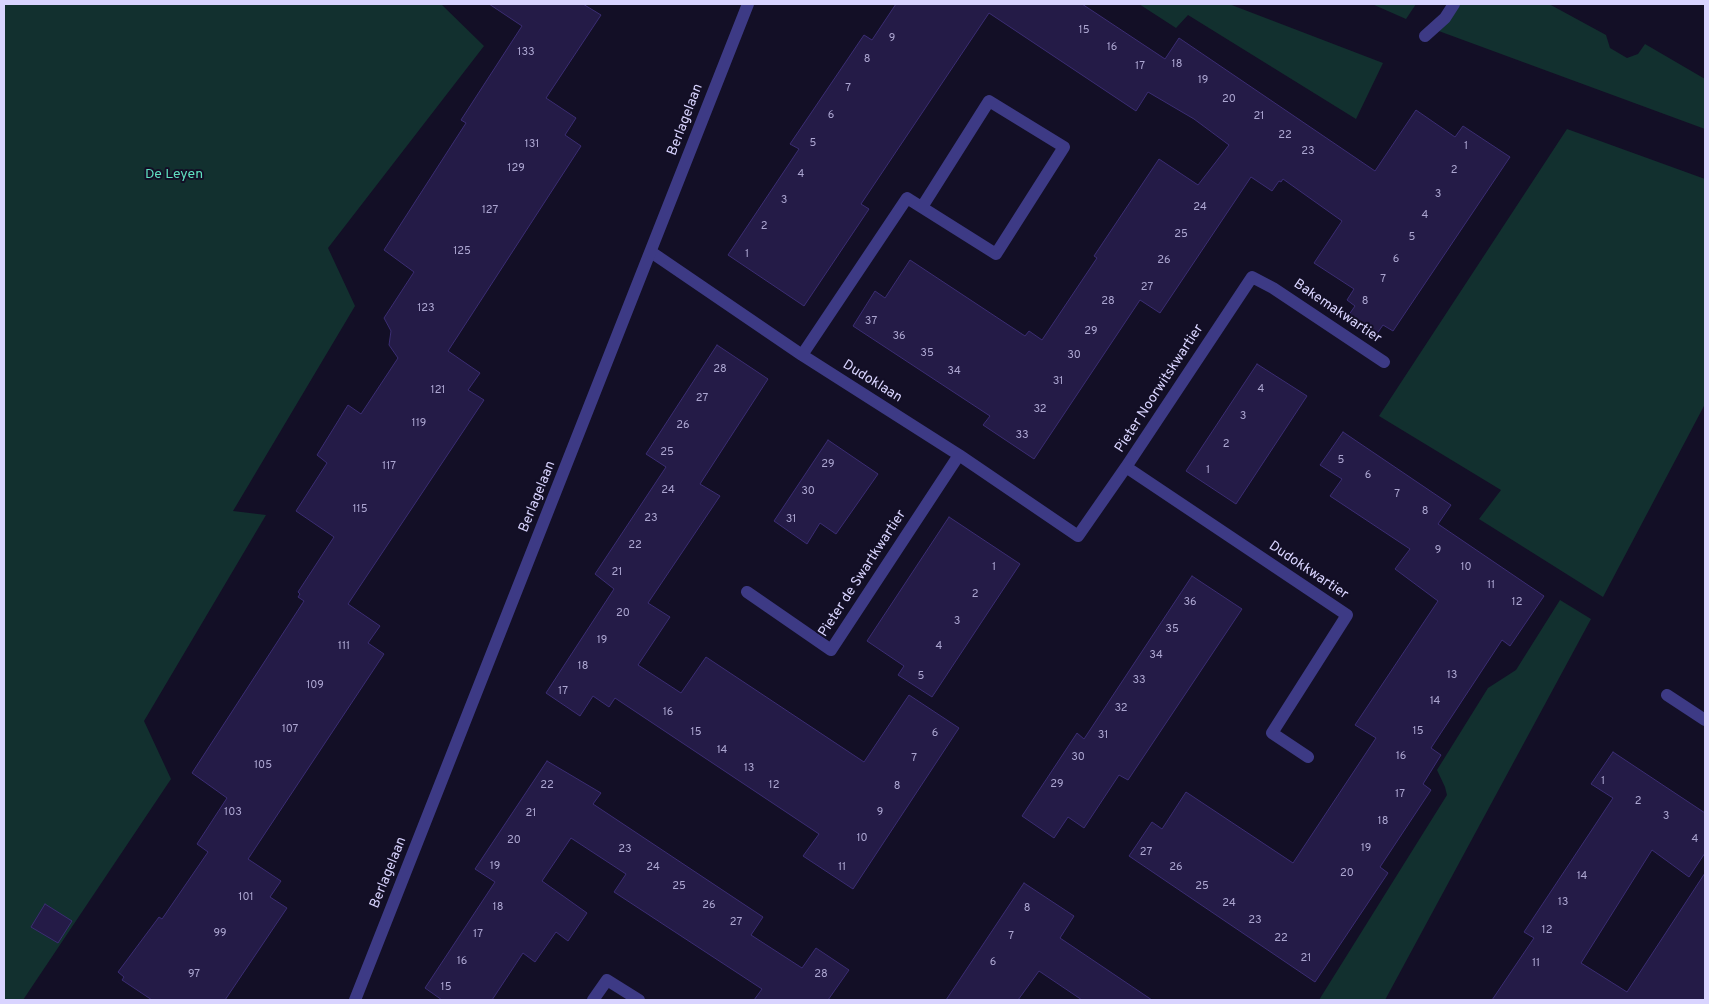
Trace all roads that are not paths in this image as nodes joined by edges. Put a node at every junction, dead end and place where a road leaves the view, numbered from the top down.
1 (748, 4) edge
2 (1454, 4) edge
3 (1425, 36) dead end
4 (922, 207) junction
5 (651, 252) junction
6 (1272, 288) joint
7 (802, 355) junction
8 (1384, 362) dead end
9 (959, 455) junction
10 (1126, 467) junction
11 (1078, 536) joint
12 (747, 592) dead end
13 (1667, 695) dead end
14 (1705, 720) edge
15 (1308, 757) dead end
16 (355, 1000) edge
17 (592, 1000) edge
18 (639, 1000) edge

1 - 5 street, Berlagelaan
2 - 3 street
4 - 4 street
4 - 7 street
5 - 7 street, Dudoklaan
5 - 16 street, Berlagelaan
6 - 8 street, Bakemakwartier
6 - 10 street, Pieter Noorwitskwartier
7 - 9 street, Dudoklaan
9 - 11 street, Dudoklaan
9 - 12 street, Pieter de Swartkwartier
10 - 11 street, Pieter Noorwitskwartier
10 - 15 street, Dudokkwartier
13 - 14 street
17 - 18 street

